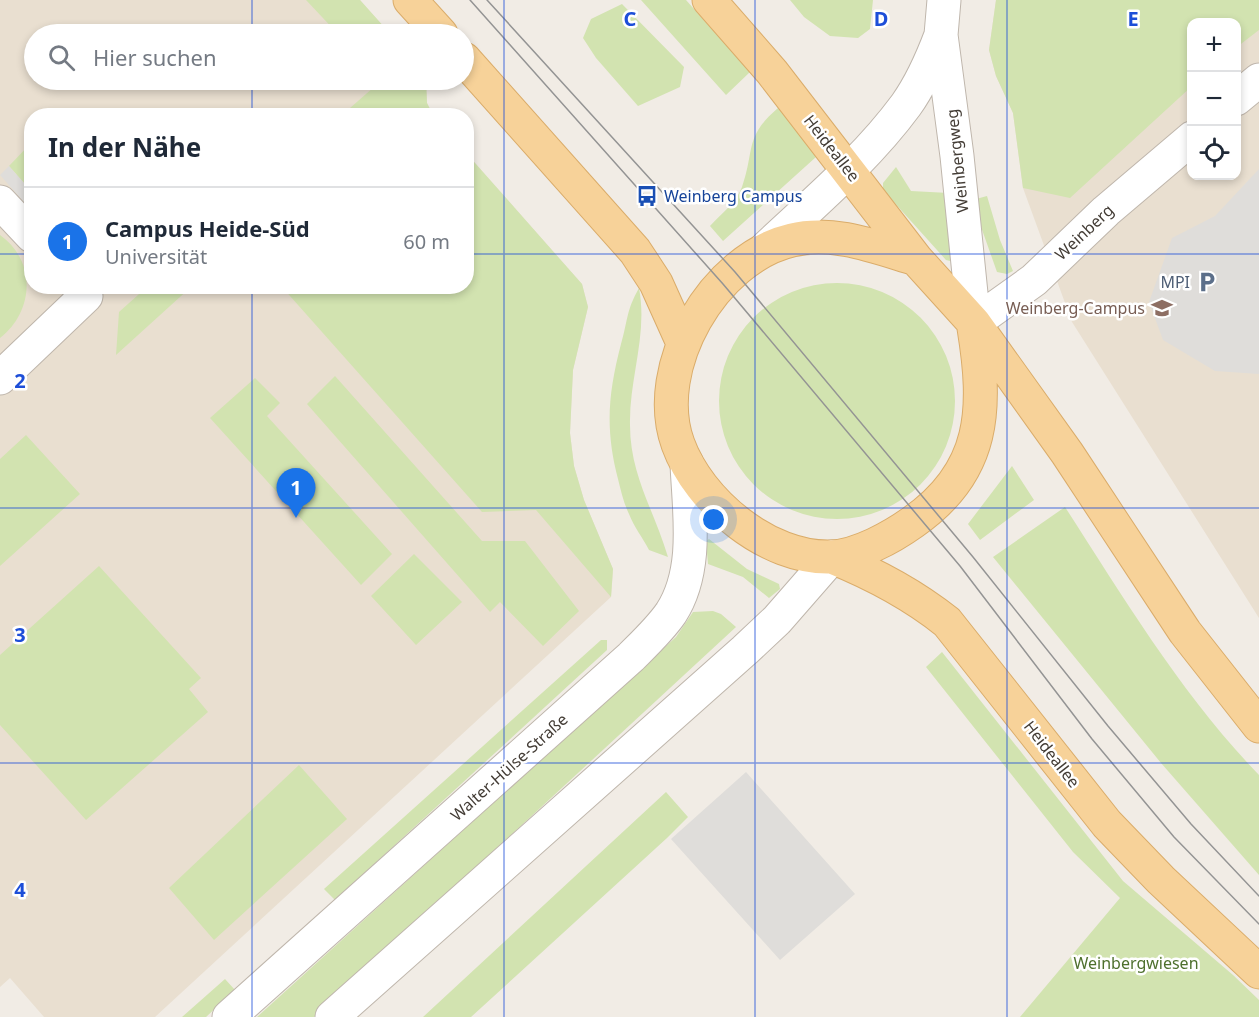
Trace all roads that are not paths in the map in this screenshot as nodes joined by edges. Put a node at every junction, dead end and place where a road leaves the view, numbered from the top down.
1 (410, 0) edge
2 (709, 0) edge
3 (944, 0) edge
4 (432, 24) edge
5 (941, 35) junction
6 (474, 70) edge
7 (1259, 80) edge
8 (1241, 95) edge
9 (1187, 141) edge
10 (849, 170) junction
11 (0, 202) edge
12 (24, 228) edge
13 (767, 247) junction
14 (916, 259) junction
15 (79, 294) edge
16 (974, 323) junction
17 (683, 343) junction
18 (0, 378) edge
19 (687, 464) junction
20 (832, 557) junction
21 (1259, 726) edge
22 (1259, 972) edge
23 (229, 1017) edge
24 (332, 1017) edge

1 - 4 main road
2 - 10 main road, Heideallee
3 - 5 street, Weinbergweg
5 - 10 street
5 - 16 street, Weinbergweg
6 - 17 main road
7 - 8 street
9 - 16 street, Weinberg
10 - 13 street
10 - 14 main road, Heideallee
11 - 12 street
13 - 14 main road
13 - 17 main road
14 - 16 main road, Heideallee
15 - 18 street
16 - 20 main road
16 - 21 main road
17 - 19 main road
19 - 20 main road
19 - 23 street, Walter-Hülse-Straße
20 - 22 main road, Heideallee
20 - 24 street

